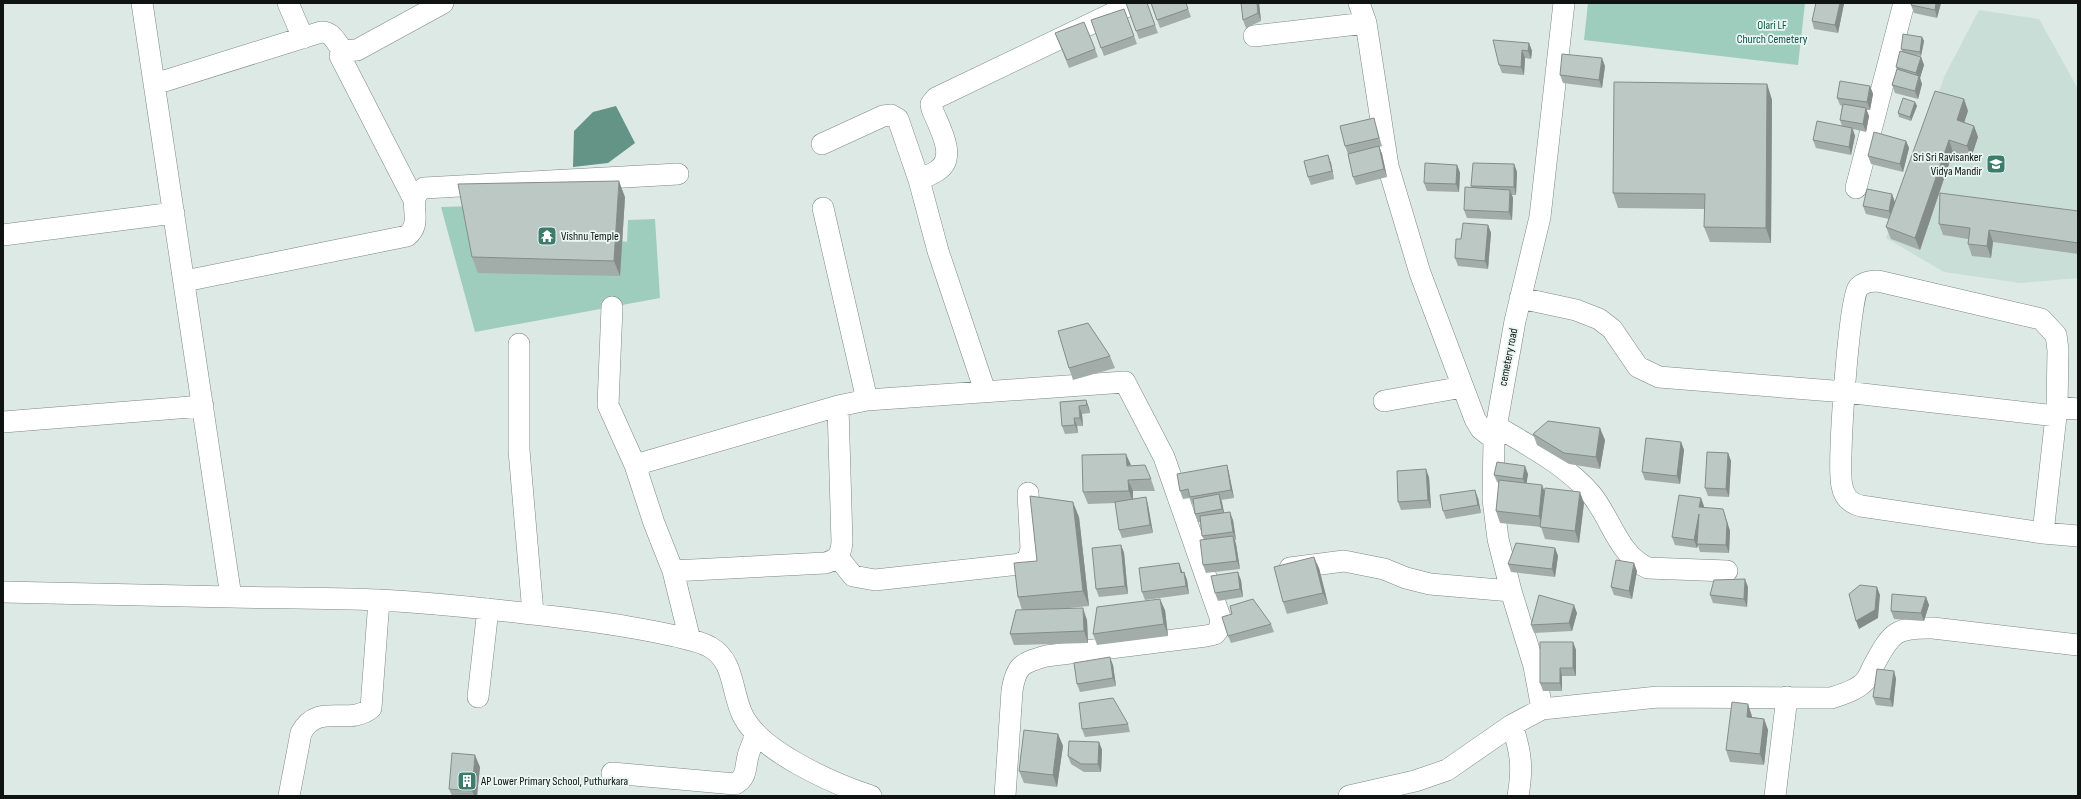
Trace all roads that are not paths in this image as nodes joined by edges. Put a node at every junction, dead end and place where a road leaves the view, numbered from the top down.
1 (142, 3) edge
2 (288, 3) edge
3 (443, 3) edge
4 (1134, 3) edge
5 (1359, 3) edge
6 (1564, 3) edge
7 (1904, 3) edge
8 (1366, 23) junction
9 (1254, 36) dead end
10 (303, 38) junction
11 (340, 56) dead end
12 (155, 84) junction
13 (822, 144) dead end
14 (678, 174) dead end
15 (919, 180) junction
16 (1856, 188) dead end
17 (414, 200) junction
18 (823, 208) dead end
19 (174, 213) junction
20 (3, 234) edge
21 (185, 281) junction
22 (1520, 298) junction
23 (612, 306) dead end
24 (519, 344) dead end
25 (1463, 387) junction
26 (985, 391) junction
27 (1845, 392) junction
28 (867, 400) junction
29 (1384, 401) dead end
30 (203, 406) junction
31 (838, 406) junction
32 (2078, 409) edge
33 (2056, 411) junction
34 (3, 422) edge
35 (1495, 433) junction
36 (634, 465) junction
37 (1028, 493) dead end
38 (2043, 533) junction
39 (2078, 536) edge
40 (838, 557) junction
41 (1283, 569) edge
42 (1727, 571) dead end
43 (673, 572) junction
44 (1511, 591) junction
45 (3, 592) edge
46 (231, 596) junction
47 (379, 600) junction
48 (488, 610) junction
49 (533, 613) junction
50 (690, 640) junction
51 (2078, 645) edge
52 (478, 697) dead end
53 (1787, 698) junction
54 (1542, 709) junction
55 (1512, 725) junction
56 (756, 735) junction
57 (612, 773) dead end
58 (289, 796) edge
59 (872, 796) edge
60 (1005, 796) edge
61 (1349, 796) edge
62 (1518, 796) edge
63 (1776, 796) edge

1 - 12 street
2 - 10 street
3 - 10 street
4 - 15 street
5 - 8 street
6 - 22 street, cemetery road
7 - 16 street
8 - 9 street
8 - 25 street
10 - 12 street
11 - 17 street
12 - 19 street
13 - 15 street
14 - 17 street
15 - 26 street
17 - 21 street
18 - 28 street
19 - 20 street
19 - 21 street
21 - 30 street
22 - 27 street
22 - 35 street, cemetery road
23 - 36 street
24 - 49 street
25 - 29 street
25 - 35 street
26 - 28 street
26 - 60 street
27 - 33 street
27 - 33 street
27 - 38 street
28 - 31 street
30 - 34 street
30 - 46 street
31 - 36 street
31 - 40 street
32 - 33 street
33 - 38 street
35 - 42 street
35 - 44 street, cemetery road
36 - 43 street
37 - 40 street
38 - 39 street
40 - 43 street
41 - 44 street
43 - 50 street
44 - 54 street, cemetery road
45 - 46 street
46 - 47 street
47 - 48 street
47 - 58 street
48 - 49 street
48 - 52 street
49 - 50 street
50 - 56 street
51 - 53 street
53 - 54 street
53 - 63 street
54 - 55 street
55 - 61 street
55 - 62 street
56 - 57 street
56 - 59 street

